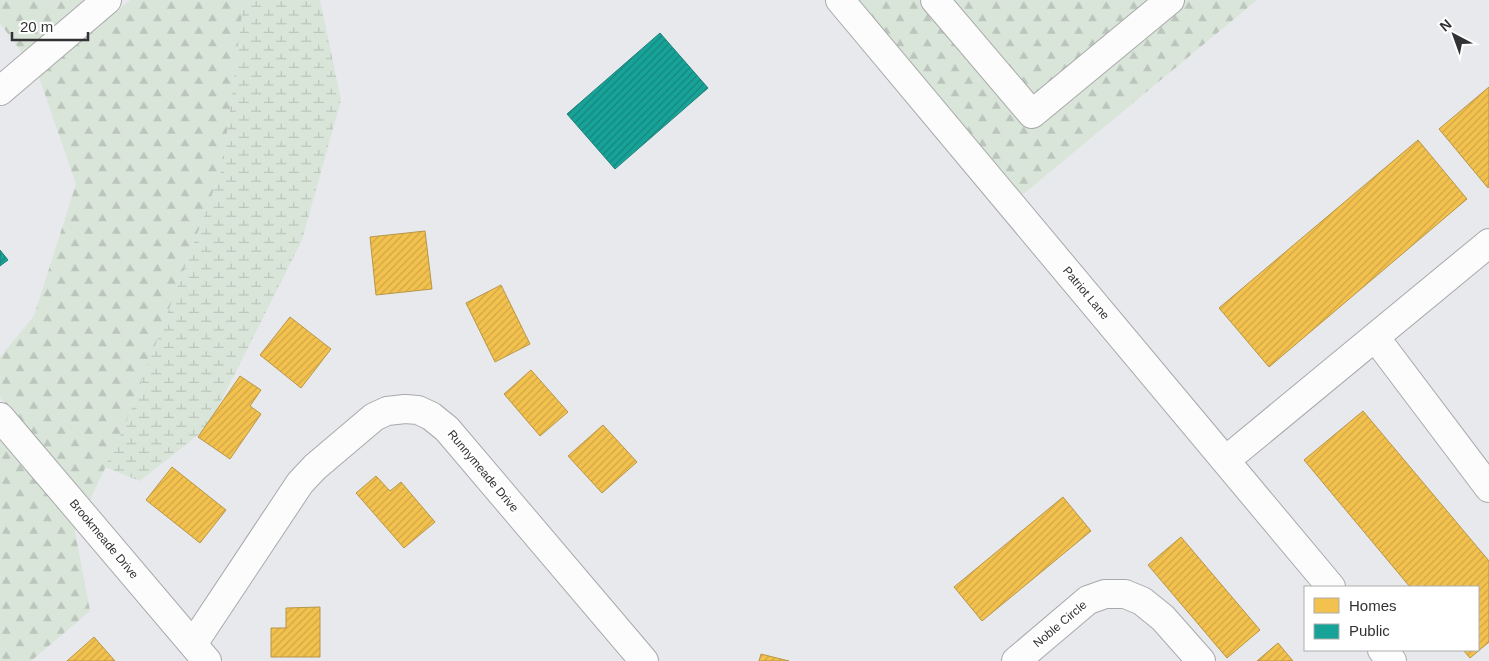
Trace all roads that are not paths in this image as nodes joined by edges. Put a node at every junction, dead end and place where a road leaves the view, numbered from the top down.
1 (108, 0) edge
2 (840, 0) edge
3 (936, 0) edge
4 (1166, 1) edge
5 (0, 91) edge
6 (1489, 243) edge
7 (1375, 337) junction
8 (0, 417) edge
9 (1226, 460) junction
10 (1489, 488) edge
11 (1330, 586) edge
12 (1383, 651) edge
13 (200, 653) edge
14 (644, 661) edge
15 (1016, 661) edge
16 (1201, 661) edge
17 (1392, 661) edge

1 - 5 street
2 - 9 street, Patriot Lane
3 - 4 street
6 - 7 street
7 - 9 street
7 - 10 street
8 - 13 street, Brookmeade Drive
9 - 11 street, Patriot Lane
12 - 17 street
13 - 14 street, Runnymeade Drive
15 - 16 street, Noble Circle

